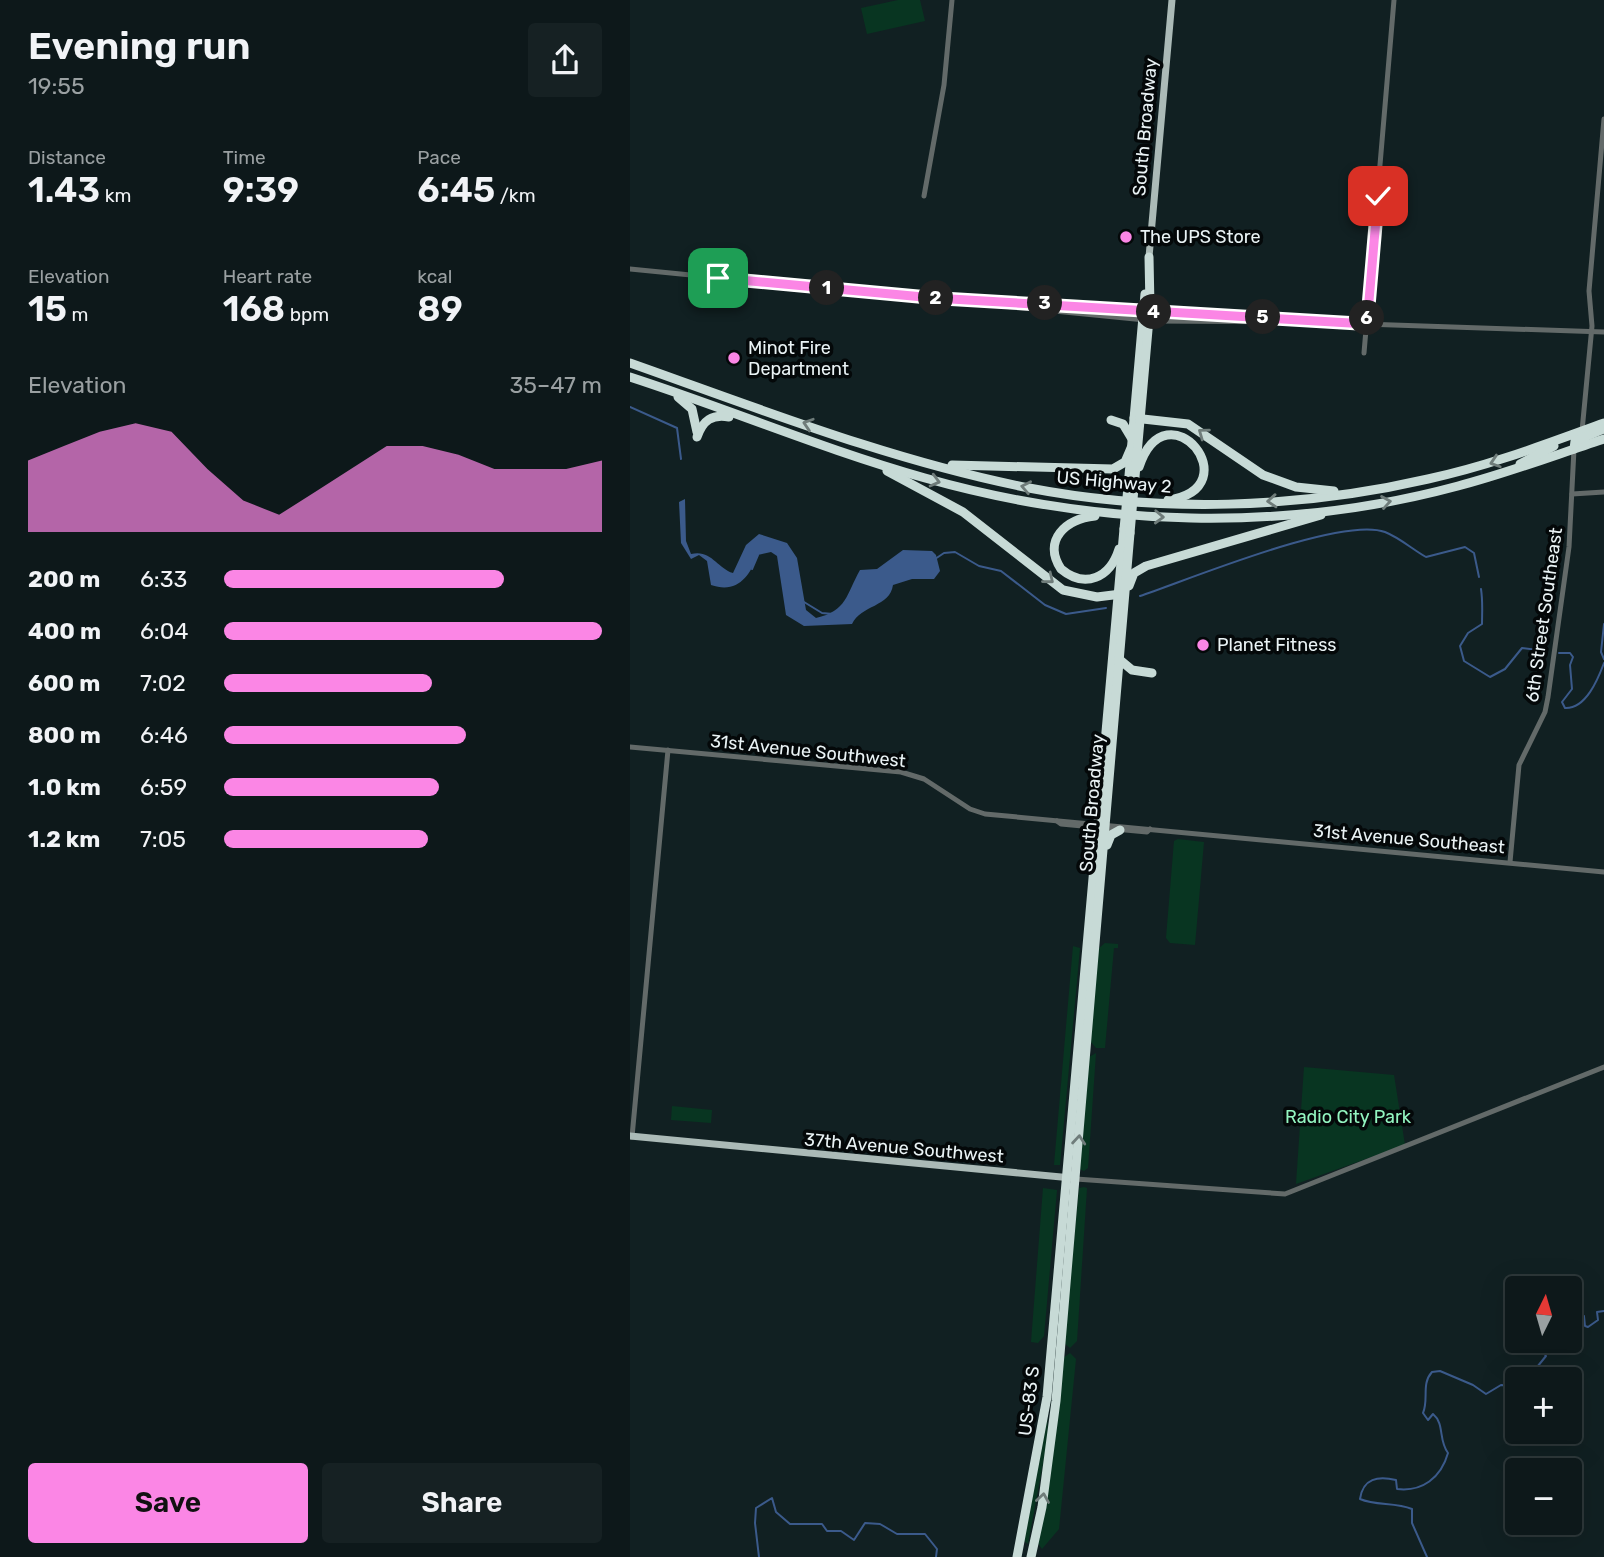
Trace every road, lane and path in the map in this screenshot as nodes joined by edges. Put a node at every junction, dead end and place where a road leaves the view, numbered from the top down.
1 (952, 0) edge
2 (1171, 0) edge
3 (1394, 0) edge
4 (1604, 118) edge
5 (924, 196) dead end
6 (1149, 257) joint
7 (630, 269) edge
8 (1146, 316) junction
9 (1367, 324) junction
10 (1591, 332) junction
11 (1604, 332) edge
12 (1364, 353) dead end
13 (630, 363) edge
14 (630, 377) edge
15 (664, 389) junction
16 (1139, 398) junction
17 (1137, 419) junction
18 (1164, 420) junction
19 (1604, 423) edge
20 (764, 424) junction
21 (1604, 429) edge
22 (1582, 431) junction
23 (1604, 439) edge
24 (1132, 444) junction
25 (1574, 449) junction
26 (847, 452) junction
27 (908, 457) junction
28 (1502, 474) junction
29 (1132, 486) junction
30 (1377, 489) junction
31 (1604, 492) edge
32 (1572, 494) junction
33 (1143, 502) junction
34 (1336, 508) junction
35 (1120, 515) junction
36 (1126, 531) junction
37 (1126, 582) junction
38 (1118, 596) junction
39 (1097, 597) junction
40 (1116, 617) junction
41 (1120, 657) junction
42 (1152, 673) dead end
43 (630, 747) edge
44 (668, 750) junction
45 (1101, 826) junction
46 (1150, 829) junction
47 (1120, 830) junction
48 (1210, 835) joint
49 (1098, 862) junction
50 (1510, 862) junction
51 (1604, 872) edge
52 (1100, 898) junction
53 (1091, 940) junction
54 (1084, 981) junction
55 (1087, 1049) junction
56 (1604, 1067) edge
57 (631, 1137) edge
58 (1071, 1178) junction
59 (1056, 1350) junction
60 (1017, 1557) edge
61 (1031, 1557) edge

1 - 5 street
2 - 6 main road, South Broadway
3 - 9 street
4 - 10 street
6 - 8 highway, South Broadway
7 - 8 street
8 - 9 street
8 - 16 highway, South Broadway
9 - 10 street
9 - 12 street
10 - 11 street
10 - 22 street
27 -> 13 highway, US Highway 2
14 - 15 highway, US Highway 2
15 - 20 highway, US Highway 2
15 - 20 highway
16 - 17 highway, South Broadway
16 - 18 highway
16 - 24 highway
17 - 18 highway
17 - 24 highway, South Broadway
17 - 29 highway, South Broadway
30 -> 18 highway
19 - 22 highway, US Highway 2
20 - 26 highway, US Highway 2
21 - 25 highway
22 - 28 highway
22 -> 30 highway, US Highway 2
23 - 25 highway, US Highway 2
24 - 27 highway
24 - 29 highway, South Broadway
25 - 28 highway, US Highway 2
25 - 32 street, 6th Street Southeast
26 -> 35 highway, US Highway 2
26 -> 39 highway
33 -> 27 highway, US Highway 2
34 -> 28 highway, US Highway 2
29 - 33 highway
29 - 36 highway, South Broadway, bridge
30 -> 33 highway, US Highway 2
31 - 32 street
32 - 50 street, 6th Street Southeast
35 -> 34 highway, US Highway 2
34 - 41 highway
35 - 36 highway
36 - 37 highway, South Broadway
36 - 38 highway, South Broadway
37 - 38 highway
37 - 41 highway, South Broadway
38 - 39 highway
38 - 40 highway, South Broadway
39 - 40 highway
40 - 45 highway, South Broadway
41 - 42 highway
41 - 45 highway, South Broadway
43 - 44 street, 31st Avenue Southwest
44 - 45 street, 31st Avenue Southwest
44 - 57 street
45 - 46 street, 31st Avenue Southwest
45 - 47 street, 31st Avenue Southwest
45 - 49 highway, South Broadway
45 - 52 highway
46 - 47 street, 31st Avenue Southwest
46 - 48 street, 31st Avenue Southwest
47 - 49 highway
48 - 50 street, 31st Avenue Southeast
49 - 52 highway, South Broadway
49 - 53 highway, South Broadway
50 - 51 street, 31st Avenue Southeast
52 - 53 highway, South Broadway
53 - 54 highway, South Broadway
53 - 55 highway, South Broadway
54 - 55 highway
54 - 58 highway, South Broadway
58 -> 55 highway, South Broadway
56 - 58 street, 37th Avenue Southwest
57 - 58 main road, 37th Avenue Southwest
58 - 59 highway, South Broadway
58 - 59 highway, South Broadway
59 - 60 highway, US-83 S
61 -> 59 highway

